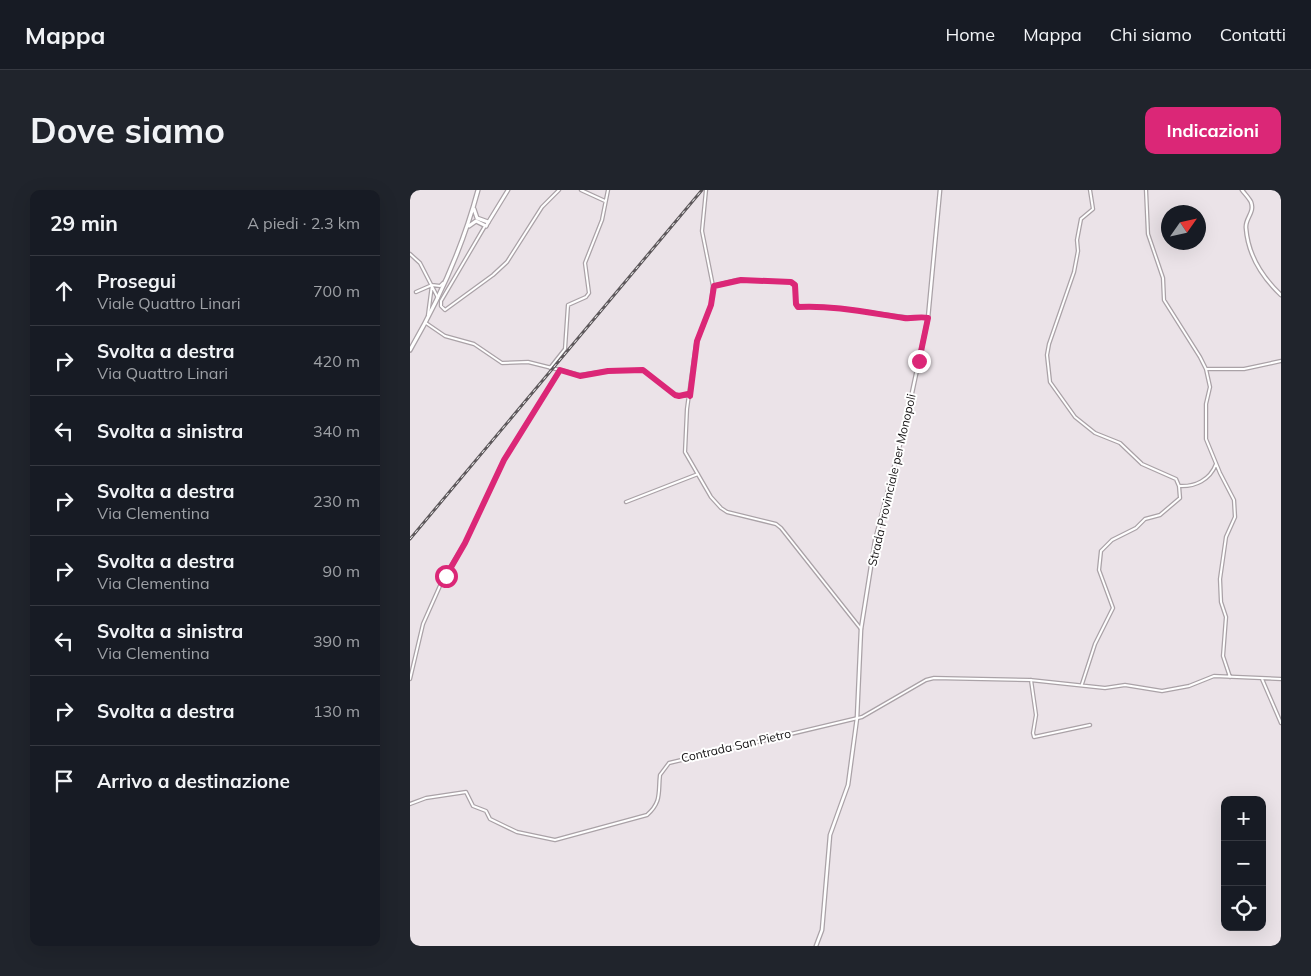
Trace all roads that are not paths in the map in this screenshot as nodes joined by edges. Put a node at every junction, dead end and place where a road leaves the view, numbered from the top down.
1 (478, 190) edge
2 (508, 190) edge
3 (559, 190) edge
4 (581, 190) edge
5 (608, 190) edge
6 (706, 190) edge
7 (940, 190) edge
8 (1090, 190) edge
9 (1146, 190) edge
10 (1242, 190) edge
11 (605, 201) junction
12 (474, 204) junction
13 (487, 224) junction
14 (467, 228) junction
15 (410, 254) edge
16 (445, 281) junction
17 (432, 285) junction
18 (714, 286) junction
19 (416, 292) dead end
20 (1281, 295) edge
21 (432, 296) junction
22 (438, 298) junction
23 (428, 318) junction
24 (928, 318) junction
25 (426, 323) junction
26 (410, 350) edge
27 (1281, 361) edge
28 (550, 368) junction
29 (1206, 369) junction
30 (560, 370) junction
31 (690, 396) junction
32 (1216, 464) junction
33 (698, 474) junction
34 (1179, 486) junction
35 (626, 502) dead end
36 (861, 629) junction
37 (1230, 677) junction
38 (410, 679) edge
39 (1281, 679) edge
40 (1031, 680) junction
41 (1262, 680) junction
42 (1082, 684) junction
43 (857, 718) junction
44 (1281, 723) edge
45 (1090, 725) dead end
46 (410, 804) edge
47 (816, 946) edge

1 - 12 main road
2 - 13 street
3 - 13 street
4 - 11 street
5 - 11 street
6 - 18 street
7 - 24 street, Strada Provinciale per Monopoli
8 - 34 street
9 - 29 street
10 - 20 street
11 - 28 street
12 - 13 main road
12 - 14 main road
13 - 14 main road
14 - 16 main road
15 - 17 street
16 - 17 street
16 - 22 main road
17 - 19 street
17 - 21 street
17 - 22 street
18 - 24 street
18 - 31 street
21 - 22 street
21 - 23 street
22 - 23 main road
23 - 25 main road
24 - 36 street, Strada Provinciale per Monopoli
25 - 26 main road
25 - 28 street
27 - 29 street
28 - 30 street
29 - 32 street
30 - 31 street
30 - 38 street
31 - 33 street
32 - 34 street
32 - 37 street
33 - 35 street
33 - 36 street
34 - 42 street
36 - 43 street, Strada Provinciale per Monopoli
37 - 41 street, Contrada San Pietro
37 - 42 street, Contrada San Pietro
39 - 41 street, Contrada San Pietro
40 - 42 street, Contrada San Pietro
40 - 43 street, Contrada San Pietro
40 - 45 street
41 - 44 street
43 - 46 street, Contrada San Pietro
43 - 47 street, Strada Provinciale per Monopoli

